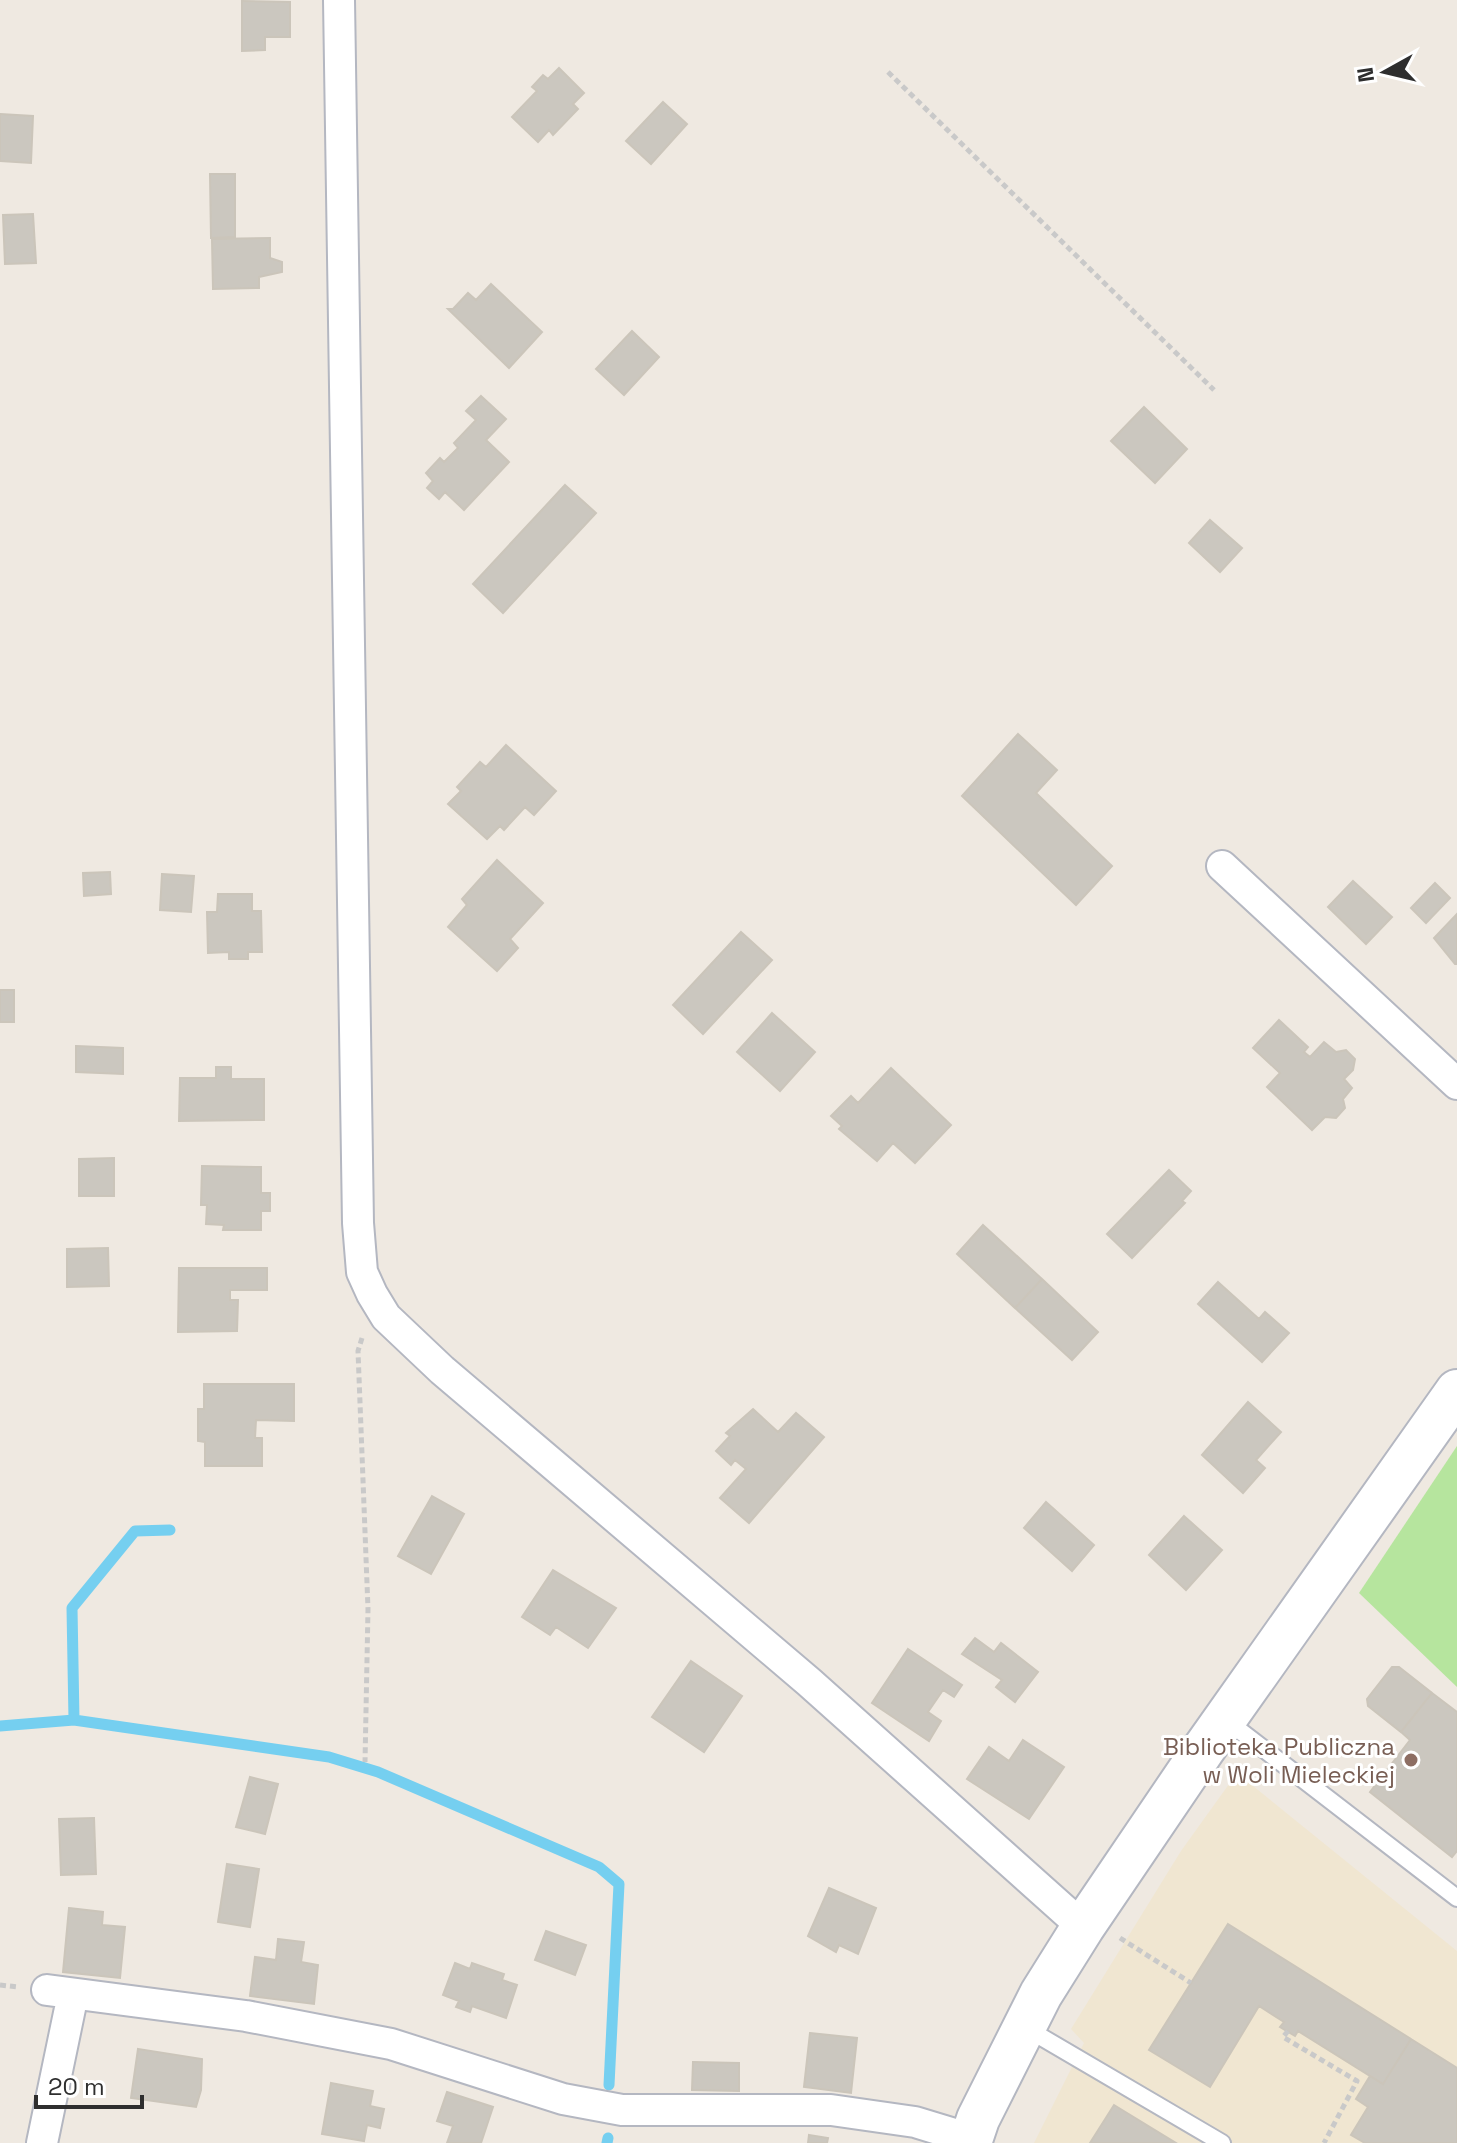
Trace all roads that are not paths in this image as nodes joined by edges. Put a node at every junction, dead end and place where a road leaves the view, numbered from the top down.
1 (339, 0) edge
2 (1222, 866) dead end
3 (1457, 1084) edge
4 (1457, 1391) edge
5 (1225, 1719) junction
6 (1457, 1898) edge
7 (1101, 1932) junction
8 (1024, 2027) junction
9 (970, 2141) edge
10 (42, 2143) edge
11 (1222, 2143) edge

1 - 7 street
2 - 3 street
4 - 5 street
5 - 6 lane
5 - 7 street
7 - 8 street
8 - 9 street
8 - 11 lane
9 - 10 street

